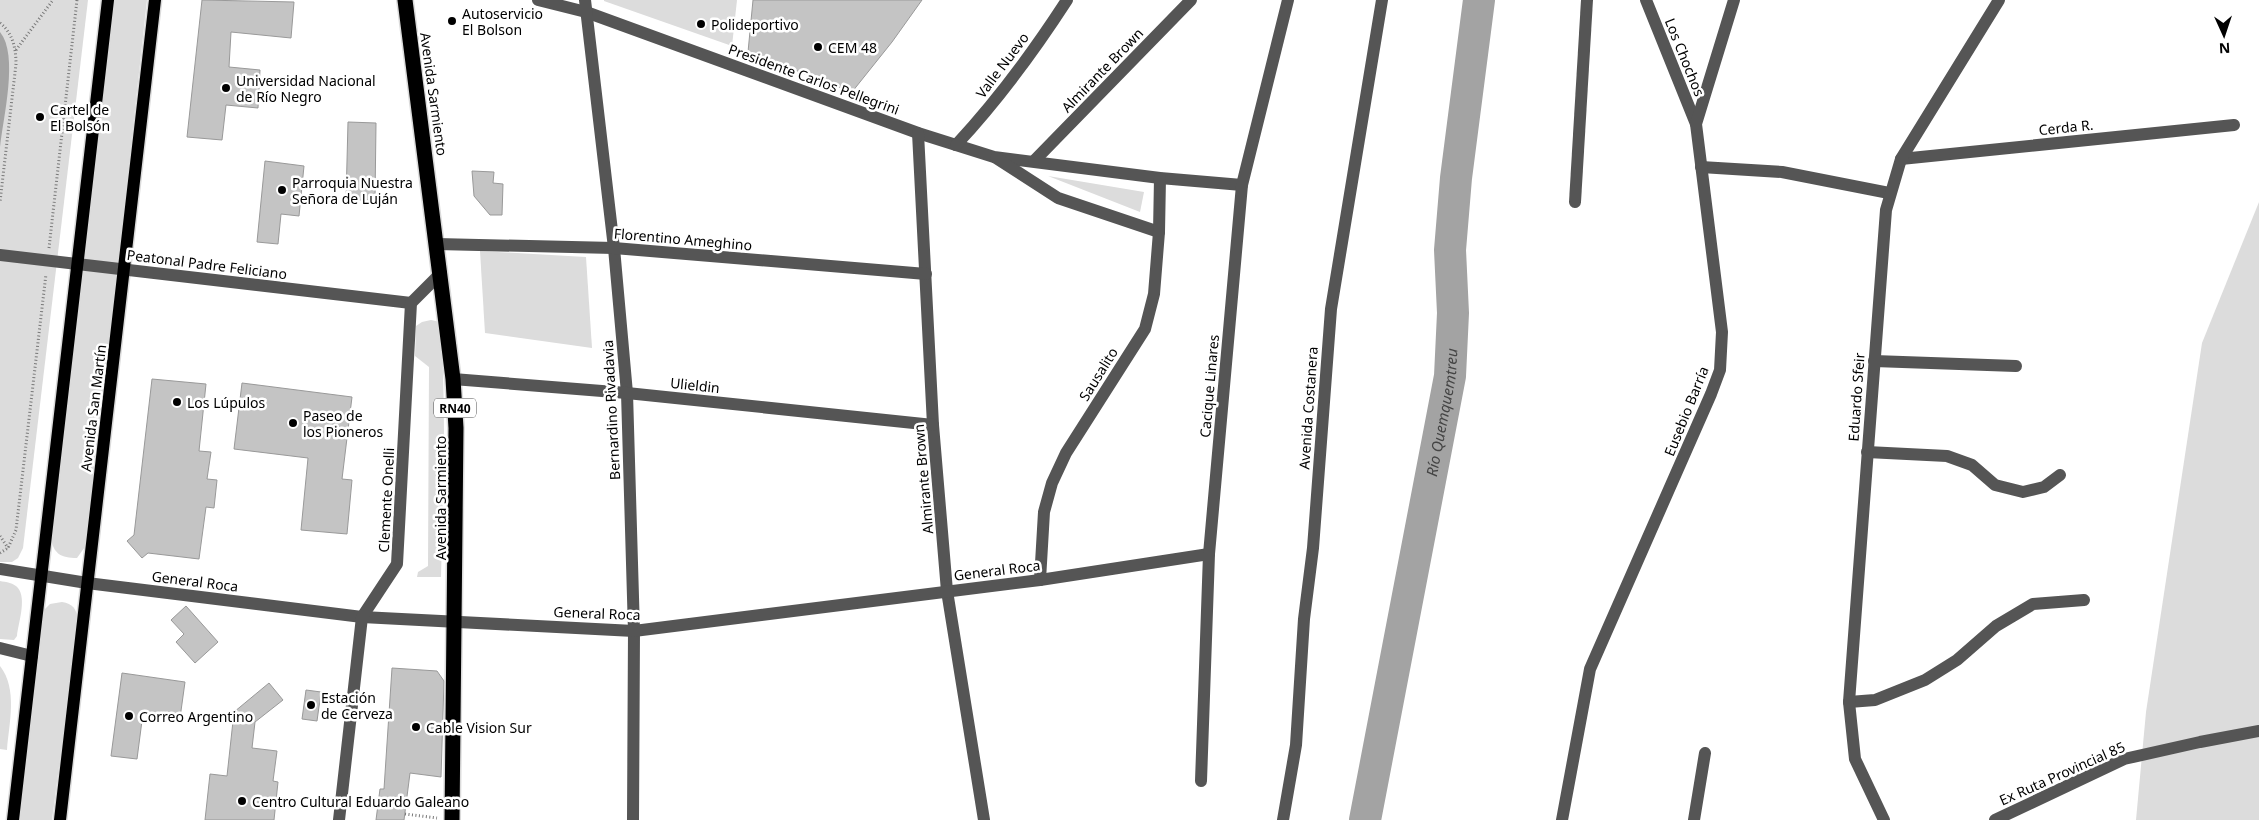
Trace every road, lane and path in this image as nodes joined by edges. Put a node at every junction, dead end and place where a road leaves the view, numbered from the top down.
1 (53, 0) edge
2 (77, 0) edge
3 (108, 0) edge
4 (155, 0) edge
5 (405, 0) edge
6 (538, 0) edge
7 (1067, 0) edge
8 (1191, 0) edge
9 (1288, 0) edge
10 (1382, 0) edge
11 (1587, 0) edge
12 (1646, 0) edge
13 (1734, 0) edge
14 (1998, 0) edge
15 (585, 6) edge
16 (0, 24) edge
17 (16, 50) junction
18 (1696, 124) junction
19 (2234, 125) dead end
20 (918, 132) junction
21 (956, 144) junction
22 (994, 157) junction
23 (1902, 159) junction
24 (1034, 161) junction
25 (1701, 167) junction
26 (1160, 178) junction
27 (1242, 185) junction
28 (1889, 193) junction
29 (0, 202) edge
30 (1574, 202) dead end
31 (1159, 232) junction
32 (437, 244) junction
33 (614, 248) junction
34 (0, 255) edge
35 (47, 261) junction
36 (77, 264) junction
37 (124, 270) junction
38 (441, 273) junction
39 (926, 274) junction
40 (411, 303) junction
41 (1874, 361) junction
42 (2016, 366) dead end
43 (453, 379) junction
44 (627, 392) junction
45 (933, 424) junction
46 (1867, 452) junction
47 (2060, 475) dead end
48 (0, 536) edge
49 (8, 548) junction
50 (0, 553) edge
51 (1209, 554) junction
52 (0, 569) edge
53 (42, 576) junction
54 (1040, 580) junction
55 (87, 583) junction
56 (947, 591) junction
57 (2084, 600) dead end
58 (362, 617) junction
59 (455, 621) junction
60 (634, 631) junction
61 (0, 648) edge
62 (32, 656) junction
63 (1849, 702) junction
64 (2259, 731) edge
65 (1706, 753) dead end
66 (1201, 781) dead end
67 (405, 814) dead end
68 (446, 819) edge
69 (13, 820) edge
70 (60, 820) edge
71 (339, 820) edge
72 (633, 820) edge
73 (984, 820) edge
74 (1283, 820) edge
75 (1562, 820) edge
76 (1694, 820) edge
77 (1884, 820) edge
78 (1995, 820) edge

1 - 17 path
2 - 35 path
3 - 36 main road
4 - 37 main road, Avenida San Martín
5 - 32 highway, Avenida Sarmiento / RN40
6 - 15 street, Presidente Carlos Pellegrini
7 - 21 street, Valle Nuevo
8 - 24 street, Almirante Brown
9 - 27 street, Cacique Linares
10 - 74 street, Avenida Costanera
11 - 30 street
12 - 18 street, Los Chochos
13 - 18 street, Eusebio Barría
14 - 23 street, Eduardo Sfeir
15 - 20 street, Presidente Carlos Pellegrini
15 - 33 street, Bernardino Rivadavia
16 - 17 path
17 - 29 path
18 - 25 street, Eusebio Barría
19 - 23 street, Cerda R.
20 - 21 street, Presidente Carlos Pellegrini
20 - 39 street, Almirante Brown
21 - 22 street, Presidente Carlos Pellegrini
22 - 24 street, Presidente Carlos Pellegrini
22 - 31 street, Presidente Carlos Pellegrini
23 - 28 street, Eduardo Sfeir
24 - 26 street, Presidente Carlos Pellegrini
25 - 28 street
25 - 75 street, Eusebio Barría
26 - 27 street, Presidente Carlos Pellegrini
26 - 31 street, Sausalito
27 - 51 street, Cacique Linares
28 - 41 street, Eduardo Sfeir
31 - 54 street, Sausalito
32 - 33 street, Florentino Ameghino
32 - 38 highway, Avenida Sarmiento / RN40
33 - 39 street, Florentino Ameghino
33 - 44 street, Bernardino Rivadavia
34 - 35 street, Peatonal Padre Feliciano
35 - 36 street, Peatonal Padre Feliciano
35 - 49 path
36 - 37 street, Peatonal Padre Feliciano
36 - 53 main road
37 - 40 street, Peatonal Padre Feliciano
37 - 55 main road, Avenida San Martín
38 - 40 street
38 - 43 highway, Avenida Sarmiento / RN40
39 - 45 street, Almirante Brown
40 - 58 street, Clemente Onelli
41 - 42 street
41 - 46 street, Eduardo Sfeir
43 - 44 street, Ulieldin
43 - 59 highway, Avenida Sarmiento / RN40
44 - 45 street, Ulieldin
44 - 60 street, Bernardino Rivadavia
45 - 56 street, Almirante Brown
46 - 47 street
46 - 63 street, Eduardo Sfeir
48 - 49 path
49 - 50 path
51 - 54 street, General Roca
51 - 66 street, Cacique Linares
52 - 53 street, General Roca
53 - 55 street, General Roca
53 - 62 main road
54 - 56 street, General Roca
55 - 58 street, General Roca
55 - 70 main road, Avenida San Martín
56 - 60 street, General Roca
56 - 73 street, Almirante Brown
57 - 63 street
58 - 59 street, General Roca
58 - 71 street, Clemente Onelli
59 - 60 street, General Roca
59 - 68 highway, Avenida Sarmiento / RN40
60 - 72 street, Bernardino Rivadavia
61 - 62 street
62 - 69 main road
63 - 77 street, Eduardo Sfeir
64 - 78 street, Ex Ruta Provincial 85
65 - 76 street
67 - 68 path

